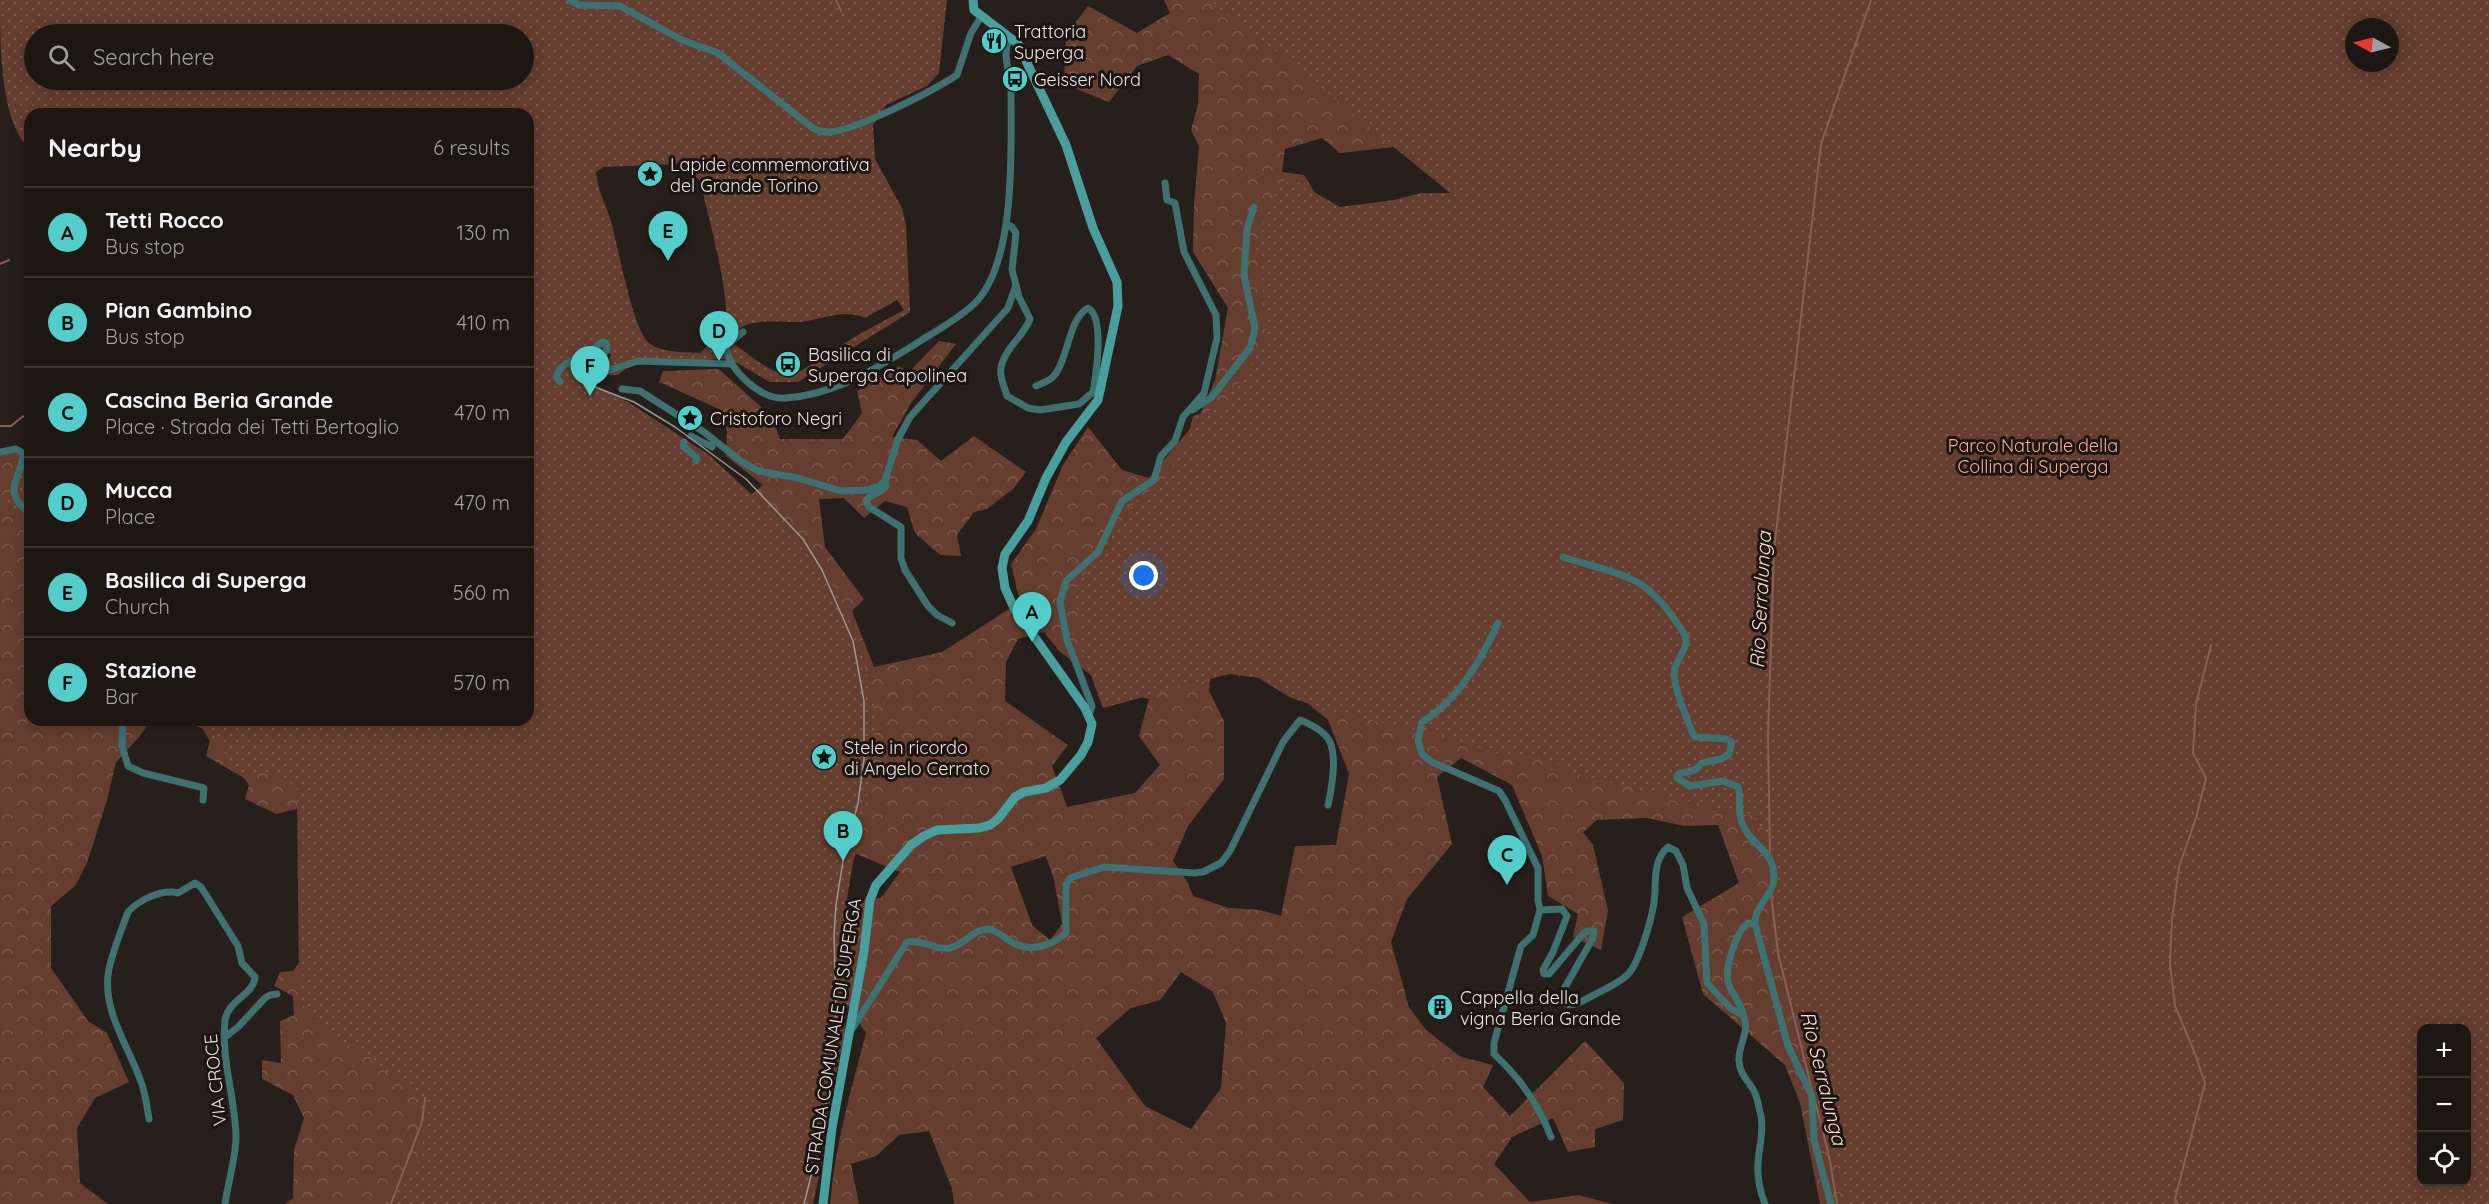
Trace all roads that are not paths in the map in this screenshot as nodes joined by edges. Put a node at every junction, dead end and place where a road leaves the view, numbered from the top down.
1 (569, 0) edge
2 (974, 0) edge
3 (981, 17) junction
4 (1010, 39) junction
5 (1165, 183) dead end
6 (1254, 207) dead end
7 (1006, 225) junction
8 (1016, 285) junction
9 (743, 332) dead end
10 (732, 364) junction
11 (560, 382) dead end
12 (1036, 386) dead end
13 (622, 389) dead end
14 (1097, 391) junction
15 (1183, 417) junction
16 (691, 436) dead end
17 (714, 440) junction
18 (684, 442) dead end
19 (0, 452) edge
20 (696, 461) dead end
21 (885, 480) junction
22 (24, 510) edge
23 (1563, 557) dead end
24 (952, 623) dead end
25 (1498, 623) dead end
26 (1089, 716) junction
27 (123, 726) edge
28 (203, 801) dead end
29 (1328, 805) dead end
30 (1540, 910) junction
31 (1755, 924) junction
32 (277, 994) dead end
33 (1743, 1015) junction
34 (225, 1037) junction
35 (848, 1037) junction
36 (149, 1119) dead end
37 (1551, 1137) dead end
38 (225, 1204) edge
39 (823, 1204) edge
40 (1765, 1204) edge
41 (1832, 1204) edge

1 - 3 street
2 - 3 street
3 - 4 street
4 - 7 street
4 - 14 street
5 - 15 street
6 - 15 street
7 - 8 street
7 - 10 street
8 - 14 street
8 - 21 street
9 - 10 street
10 - 11 street
12 - 14 street
13 - 17 street
14 - 26 street
15 - 26 street
16 - 17 street
17 - 21 street
18 - 20 street
19 - 22 street
21 - 24 street
23 - 31 street
25 - 30 street
26 - 35 street, STRADA COMUNALE DI SUPERGA
27 - 28 street
29 - 35 street
30 - 33 street
30 - 37 street
31 - 33 street
31 - 41 street
32 - 34 street
33 - 40 street
34 - 36 street, VIA CROCE
34 - 38 street, VIA CROCE
35 - 39 street, STRADA COMUNALE DI SUPERGA

